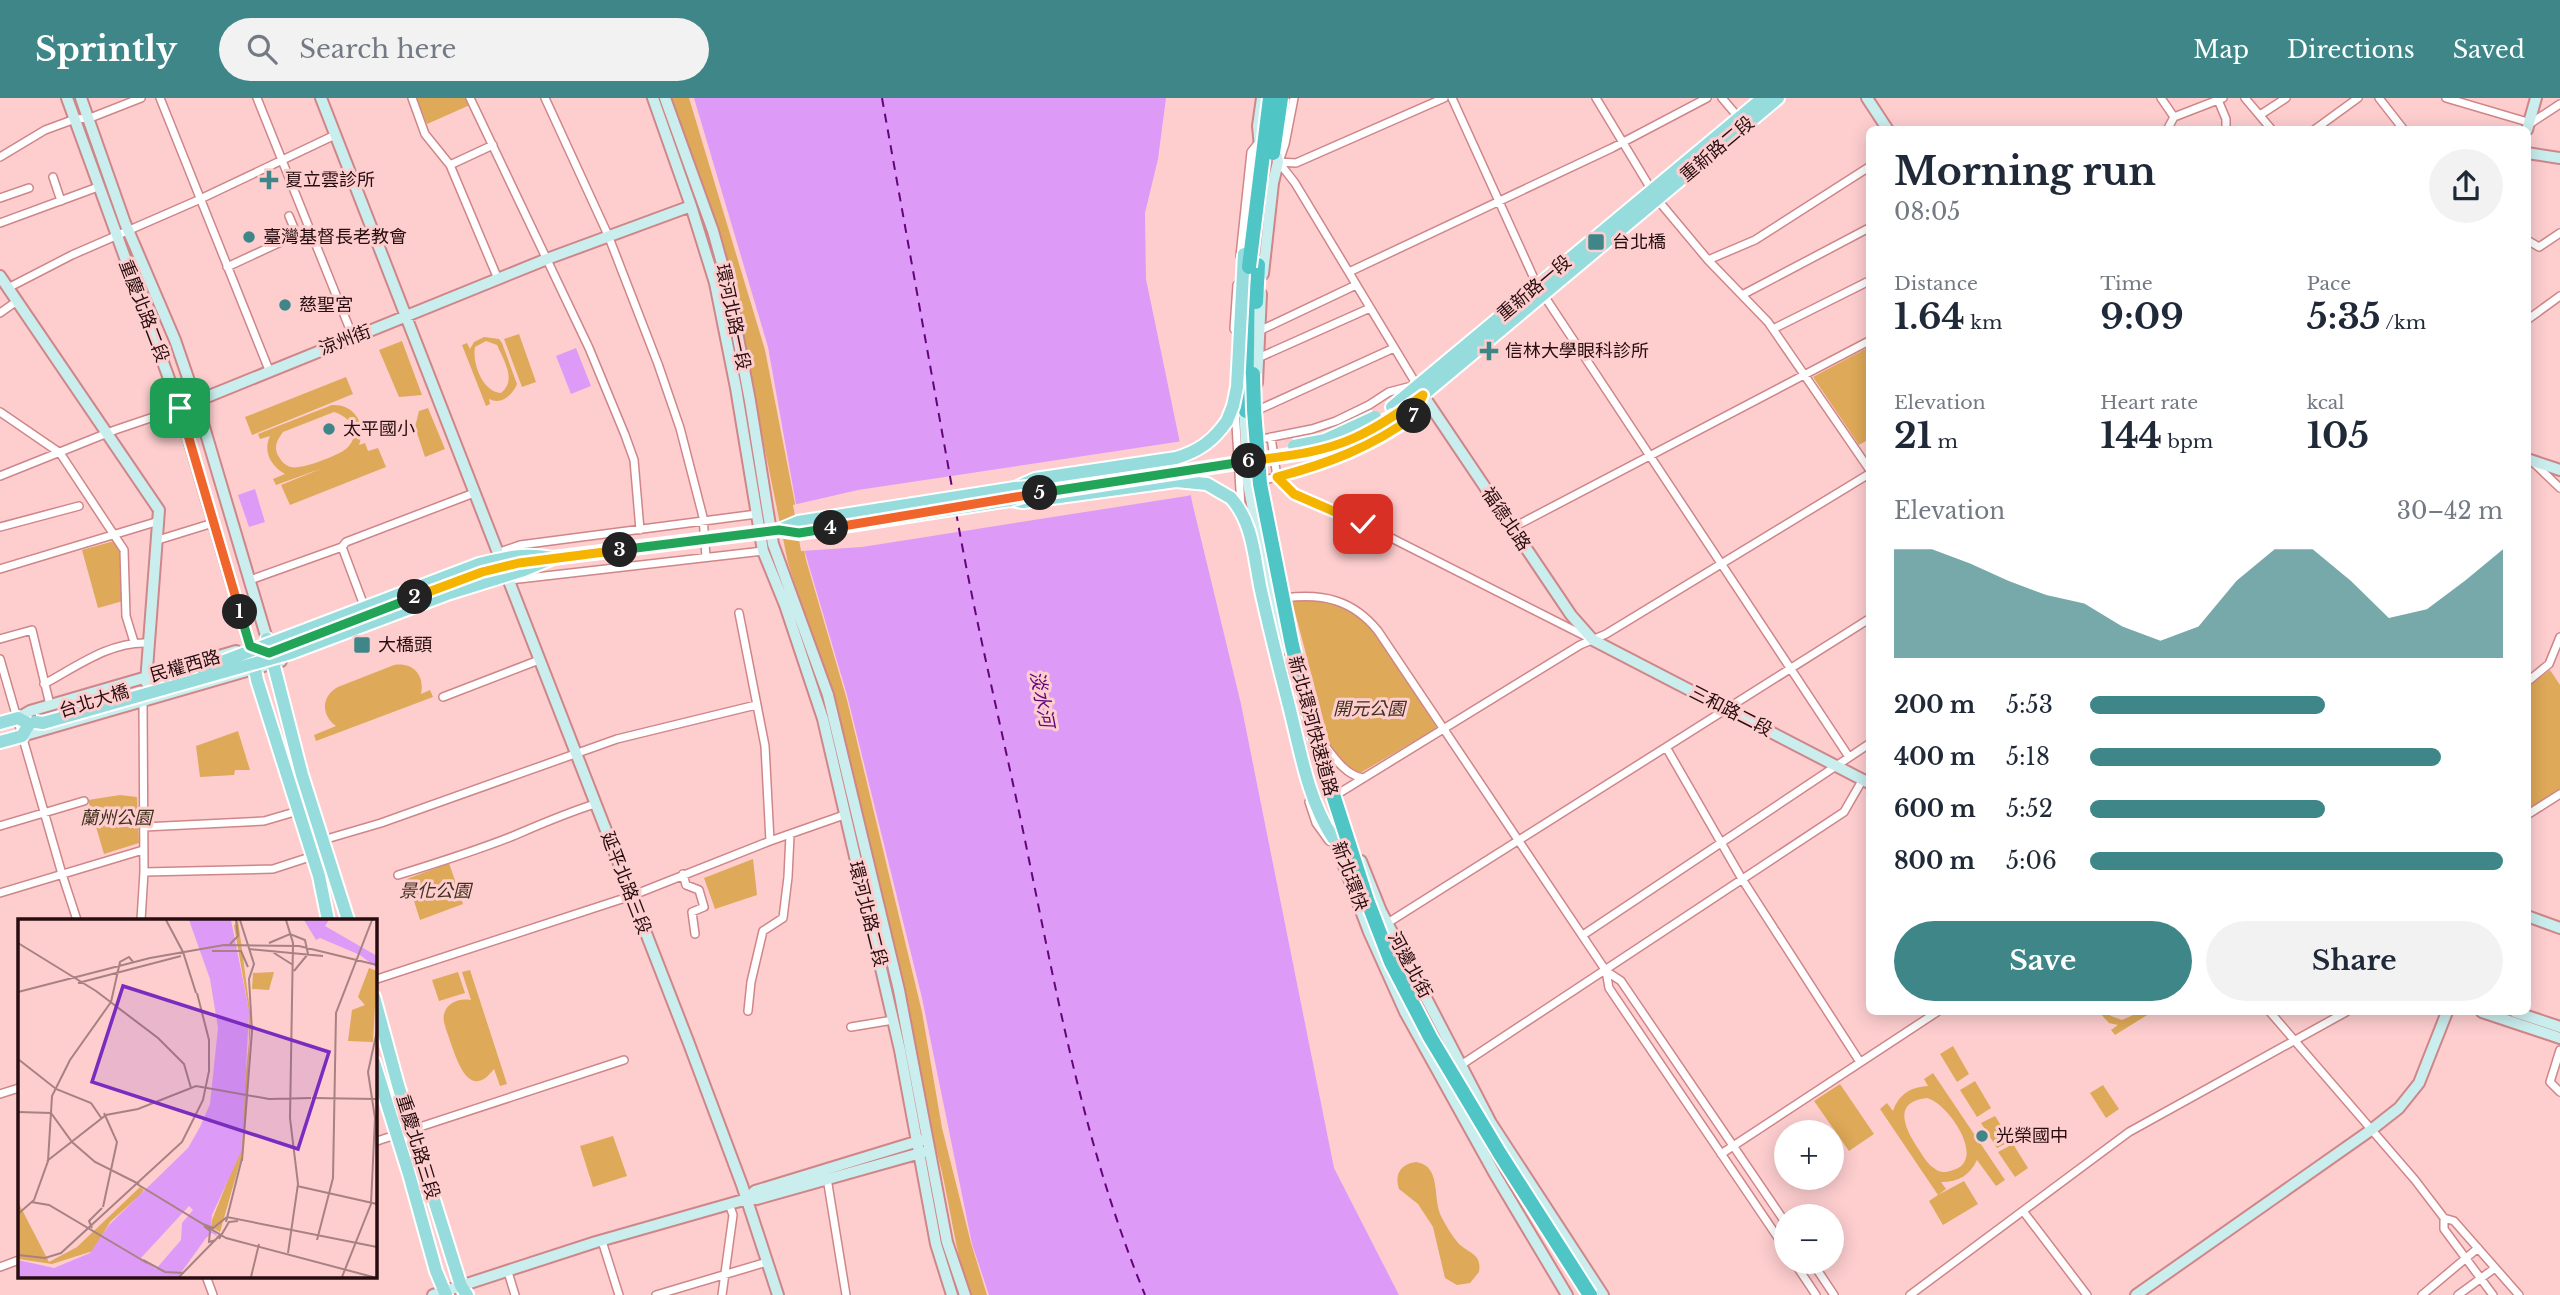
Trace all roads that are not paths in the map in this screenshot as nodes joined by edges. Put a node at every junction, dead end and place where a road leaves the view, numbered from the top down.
1 (67, 98) edge
2 (82, 98) edge
3 (141, 98) edge
4 (160, 98) edge
5 (257, 98) edge
6 (321, 98) edge
7 (412, 98) edge
8 (470, 98) edge
9 (545, 98) edge
10 (653, 98) edge
11 (665, 98) edge
12 (1262, 98) edge
13 (1271, 98) edge
14 (1280, 98) edge
15 (1294, 98) edge
16 (1444, 98) edge
17 (1452, 98) edge
18 (1596, 98) edge
19 (1707, 98) edge
20 (1722, 98) edge
21 (1763, 98) edge
22 (1778, 98) edge
23 (1867, 98) edge
24 (2161, 98) edge
25 (2245, 98) edge
26 (2287, 98) edge
27 (2358, 98) edge
28 (2379, 98) edge
29 (2446, 98) edge
30 (2536, 98) edge
31 (2221, 99) edge
32 (2560, 104) edge
33 (2260, 115) junction
34 (2174, 117) junction
35 (90, 118) junction
36 (1739, 118) junction
37 (75, 119) junction
38 (1885, 126) edge
39 (2168, 126) edge
40 (2226, 126) edge
41 (2269, 126) edge
42 (2320, 126) edge
43 (2401, 126) edge
44 (2526, 126) edge
45 (2529, 126) edge
46 (2530, 126) edge
47 (335, 135) junction
48 (1621, 141) junction
49 (1259, 142) junction
50 (493, 145) junction
51 (2531, 153) edge
52 (2557, 155) edge
53 (0, 157) edge
54 (281, 159) junction
55 (1278, 162) junction
56 (450, 165) junction
57 (1866, 169) edge
58 (53, 177) dead end
59 (98, 187) junction
60 (29, 188) dead end
61 (1654, 195) junction
62 (0, 198) edge
63 (200, 199) junction
64 (61, 201) junction
65 (1498, 201) junction
66 (691, 205) junction
67 (289, 216) dead end
68 (0, 223) edge
69 (309, 229) junction
70 (1866, 230) edge
71 (129, 231) junction
72 (2560, 233) edge
73 (297, 235) junction
74 (608, 235) junction
75 (115, 237) junction
76 (2531, 242) edge
77 (547, 259) junction
78 (1708, 260) junction
79 (228, 267) junction
80 (1349, 272) junction
81 (0, 276) edge
82 (498, 279) junction
83 (1866, 282) edge
84 (1356, 285) junction
85 (8, 288) junction
86 (1540, 290) junction
87 (1742, 295) junction
88 (2560, 296) edge
89 (17, 301) junction
90 (1370, 308) junction
91 (0, 313) edge
92 (406, 317) junction
93 (2531, 317) edge
94 (1773, 329) junction
95 (1259, 331) junction
96 (354, 337) junction
97 (1866, 343) edge
98 (1394, 348) junction
99 (1258, 358) junction
100 (269, 370) junction
101 (1804, 375) junction
102 (1420, 390) junction
103 (187, 405) junction
104 (1252, 410) junction
105 (1392, 411) joint
106 (0, 412) edge
107 (107, 433) junction
108 (1270, 437) junction
109 (1259, 439) junction
110 (1240, 442) junction
111 (60, 453) junction
112 (1649, 456) junction
113 (2531, 460) edge
114 (2531, 461) edge
115 (1866, 468) edge
116 (1238, 469) junction
117 (2560, 470) edge
118 (1866, 474) edge
119 (0, 476) edge
120 (1277, 477) junction
121 (1262, 480) junction
122 (1248, 484) junction
123 (2560, 488) edge
124 (474, 493) junction
125 (1013, 494) junction
126 (79, 506) dead end
127 (757, 514) junction
128 (159, 522) junction
129 (703, 522) junction
130 (213, 523) junction
131 (0, 527) edge
132 (1512, 528) junction
133 (640, 530) junction
134 (115, 534) junction
135 (158, 540) junction
136 (773, 544) joint
137 (761, 545) junction
138 (342, 547) junction
139 (497, 553) junction
140 (552, 558) junction
141 (706, 558) junction
142 (1722, 565) junction
143 (0, 569) edge
144 (250, 580) junction
145 (508, 580) junction
146 (1285, 598) junction
147 (363, 603) junction
148 (739, 613) dead end
149 (1866, 621) edge
150 (2560, 637) edge
151 (0, 639) edge
152 (267, 639) junction
153 (1593, 640) junction
154 (134, 642) junction
155 (148, 643) junction
156 (250, 646) junction
157 (0, 659) edge
158 (270, 659) junction
159 (539, 660) junction
160 (1790, 668) junction
161 (255, 670) junction
162 (146, 677) junction
163 (2531, 679) edge
164 (44, 684) junction
165 (443, 697) dead end
166 (143, 702) junction
167 (50, 705) junction
168 (756, 705) junction
169 (1727, 709) junction
170 (27, 721) junction
171 (0, 723) edge
172 (1444, 730) junction
173 (22, 736) junction
174 (1320, 739) junction
175 (0, 742) edge
176 (1866, 746) edge
177 (1666, 747) junction
178 (576, 754) junction
179 (1849, 757) junction
180 (1836, 765) junction
181 (1364, 778) junction
182 (1866, 781) edge
183 (2560, 794) edge
184 (1336, 795) junction
185 (84, 801) dead end
186 (595, 804) junction
187 (299, 811) junction
188 (2531, 812) edge
189 (44, 813) junction
190 (844, 815) junction
191 (0, 825) edge
192 (144, 827) junction
193 (790, 835) junction
194 (1333, 838) junction
195 (323, 840) junction
196 (771, 841) junction
197 (1518, 841) junction
198 (1722, 844) junction
199 (143, 850) junction
200 (1339, 854) junction
201 (313, 856) junction
202 (144, 872) junction
203 (62, 874) junction
204 (682, 874) junction
205 (398, 875) dead end
206 (1742, 879) junction
207 (0, 893) edge
208 (631, 896) junction
209 (2531, 917) edge
210 (78, 919) edge
211 (141, 919) edge
212 (328, 919) edge
213 (348, 919) edge
214 (1387, 923) junction
215 (2560, 928) edge
216 (1369, 932) junction
217 (695, 934) dead end
218 (1583, 935) junction
219 (1606, 971) junction
220 (376, 979) edge
221 (376, 1004) edge
222 (748, 1011) dead end
223 (1932, 1015) edge
224 (2273, 1015) edge
225 (2340, 1015) edge
226 (2446, 1015) edge
227 (2491, 1015) edge
228 (2524, 1015) edge
229 (893, 1020) junction
230 (851, 1027) dead end
231 (2560, 1027) edge
232 (2560, 1038) edge
233 (2294, 1040) junction
234 (2560, 1050) edge
235 (624, 1060) dead end
236 (1860, 1062) junction
237 (1461, 1065) junction
238 (376, 1068) edge
239 (18, 1088) edge
240 (2560, 1092) edge
241 (0, 1094) edge
242 (412, 1130) junction
243 (2371, 1130) junction
244 (397, 1135) junction
245 (376, 1141) edge
246 (923, 1146) junction
247 (1733, 1146) junction
248 (1721, 1154) junction
249 (1516, 1164) junction
250 (1496, 1176) junction
251 (827, 1178) junction
252 (747, 1199) junction
253 (729, 1204) junction
254 (1774, 1206) edge
255 (2023, 1211) junction
256 (2444, 1218) junction
257 (1774, 1232) edge
258 (602, 1241) junction
259 (2478, 1248) junction
260 (2467, 1259) junction
261 (18, 1260) edge
262 (767, 1262) junction
263 (0, 1267) edge
264 (2495, 1268) junction
265 (508, 1272) junction
266 (724, 1273) junction
267 (1802, 1274) edge
268 (1820, 1274) edge
269 (207, 1278) edge
270 (2481, 1278) junction
271 (464, 1291) edge
272 (441, 1294) edge
273 (213, 1295) edge
274 (515, 1295) edge
275 (619, 1295) edge
276 (656, 1295) edge
277 (722, 1295) edge
278 (778, 1295) edge
279 (846, 1295) edge
280 (953, 1295) edge
281 (965, 1295) edge
282 (1567, 1295) edge
283 (1579, 1295) edge
284 (1590, 1295) edge
285 (1603, 1295) edge
286 (1816, 1295) edge
287 (1834, 1295) edge
288 (1910, 1295) edge
289 (2087, 1295) edge
290 (2136, 1295) edge
291 (2422, 1295) edge
292 (2458, 1295) edge
293 (2493, 1295) edge
294 (2519, 1295) edge

1 - 37 street, 重慶北路二段
2 - 35 street, 重慶北路二段
3 - 35 street
4 - 63 street
5 - 54 street
6 - 47 street, 延平北路三段
7 - 56 street
8 - 50 street
9 - 74 street
10 - 66 street, 環河北路一段
11 - 136 street, 環河北路一段
12 - 49 street
13 - 49 highway, bridge
13 - 104 highway, bridge
14 - 55 street, 河邊北街
14 - 284 highway, 新北環河快速道路, bridge
15 - 55 street
16 - 55 street
17 - 65 street
18 - 48 street
19 - 48 street
20 - 36 street
21 - 36 main road, 重新路二段
22 - 61 main road, 重新路二段
23 - 38 street
24 - 34 street
25 - 33 street
26 - 33 street
27 - 42 street
28 - 43 street
29 - 44 street
30 - 45 street
31 - 34 street
31 - 40 street
32 - 46 street
33 - 41 street
34 - 39 street
35 - 37 street
35 - 71 street, 重慶北路二段
36 - 61 main road, 重新路二段
37 - 53 street
37 - 59 street, 重慶北路二段
47 - 54 street
47 - 92 street, 延平北路三段
48 - 61 street
48 - 65 street
49 - 55 street
49 - 110 street
49 - 125 main road, bridge
50 - 56 street
50 - 77 street
51 - 52 street
54 - 63 street
54 - 69 street
55 - 80 street
55 - 95 street, 河邊北街
56 - 82 street
57 - 78 street
58 - 64 street
59 - 64 street
59 - 75 street, 重慶北路二段
60 - 62 street
61 - 78 street
61 - 86 main road, 重新路一段
63 - 71 street
63 - 79 street
64 - 68 street
65 - 80 street
65 - 86 street
66 - 74 street, 涼州街
66 - 127 street, 環河北路一段
67 - 73 street
69 - 73 street
69 - 96 street
70 - 87 street
71 - 75 street
71 - 103 street, 重慶北路二段
72 - 76 street
73 - 79 street
74 - 77 street, 涼州街
74 - 129 street
75 - 85 street
75 - 103 street, 重慶北路二段
77 - 82 street, 涼州街
77 - 133 street
78 - 87 street
79 - 100 street
80 - 84 street
81 - 85 street
82 - 92 street, 涼州街
83 - 94 street
84 - 90 street
84 - 95 street
85 - 89 street
86 - 102 main road, 重新路一段
86 - 112 street
87 - 94 street
88 - 93 street
89 - 91 street
89 - 107 street
90 - 98 street
90 - 99 street
92 - 96 street, 涼州街
92 - 124 street, 延平北路三段
94 - 101 street
95 - 99 street, 河邊北街
96 - 100 street, 涼州街
97 - 101 street
98 - 102 street
98 - 104 street
99 - 104 street, 河邊北街
100 - 103 street, 涼州街
101 - 112 street
101 - 115 street
102 - 105 main road, 重新路一段
102 - 108 street, 重新路一段
102 - 120 street, 重新路一段
102 - 132 street, 福德北路
103 - 107 street, 涼州街
103 - 130 street, 重慶北路二段
103 - 144 street, 重慶北路二段
104 - 109 street, 河邊北街
104 - 283 highway, 新北環快
105 - 125 main road, 台北大橋, bridge
106 - 111 street
107 - 111 street, 涼州街
107 - 128 street
108 - 109 street, 重新路一段
108 - 120 street
109 - 110 street, 重新路一段
109 - 121 street, 河邊北街
110 - 116 street
110 - 122 street
111 - 119 street, 涼州街
111 - 134 street
112 - 132 street
112 - 142 street
113 - 117 street
114 - 123 street
116 - 122 street
116 - 200 street
118 - 142 street
120 - 121 street, 重新路一段
120 - 153 street
121 - 122 street, 重新路一段
121 - 146 street, 河邊北街
122 - 194 street
124 - 138 street
124 - 139 street, 延平北路三段
125 - 140 main road, 台北大橋, bridge
125 - 194 main road, bridge
126 - 131 street
127 - 129 street, 民權西路
127 - 137 street, 環河北路一段
128 - 134 street
128 - 135 street
129 - 133 street, 民權西路
129 - 141 street
130 - 135 street
130 - 156 street, 重慶北路二段
132 - 153 street, 福德北路
133 - 139 street, 民權西路
134 - 143 street
134 - 154 street
135 - 155 street
136 - 246 street, 環河北路二段
137 - 141 street
137 - 190 street, 環河北路二段
138 - 144 street
138 - 147 street
139 - 145 street, 延平北路三段
139 - 147 street, 民權西路
140 - 158 main road, bridge
140 - 170 main road, 台北大橋, bridge
141 - 145 street
142 - 153 street
142 - 160 street
144 - 152 street, 重慶北路二段
145 - 158 street
145 - 159 street, 延平北路三段
146 - 172 street
146 - 174 street, 河邊北街
147 - 152 street, 民權西路
148 - 168 street
149 - 160 street
150 - 163 street
151 - 164 street
152 - 156 street, 民權西路
152 - 158 main road
153 - 169 street, 三和路二段
153 - 172 street
154 - 155 street
154 - 164 street
155 - 162 street
156 - 158 main road
156 - 161 main road
156 - 162 street, 民權西路
157 - 170 street
158 - 161 main road
158 - 195 main road
159 - 165 street
159 - 178 street, 延平北路三段
160 - 169 street
160 - 179 street
161 - 166 street, 民權西路
161 - 187 main road
162 - 166 street
162 - 167 street, 民權西路
164 - 167 street
166 - 173 street, 民權西路
166 - 192 street
167 - 170 street, 民權西路
168 - 178 street
168 - 196 street
169 - 177 street
169 - 180 street, 三和路二段
170 - 171 main road, 民權西路
170 - 173 main road
172 - 181 street
172 - 197 street
173 - 175 main road, 民權西路
173 - 189 street
174 - 181 street
174 - 184 street, 河邊北街
176 - 179 street
177 - 197 street
177 - 198 street
178 - 186 street, 延平北路三段
178 - 195 street
179 - 180 street
180 - 182 street, 三和路二段
180 - 198 street
181 - 184 street
182 - 206 street
183 - 188 street
184 - 214 street, 河邊北街
185 - 189 street
186 - 205 street
186 - 208 street, 延平北路三段
187 - 192 street
187 - 201 main road
189 - 191 street
189 - 203 street
190 - 193 street
190 - 229 street, 環河北路二段
192 - 199 street
193 - 196 street
193 - 222 street
194 - 200 street
195 - 213 main road
196 - 204 street
197 - 214 street
197 - 218 street
198 - 206 street
198 - 218 street
199 - 202 street
199 - 203 street
200 - 216 street
201 - 202 street
201 - 212 main road
202 - 211 street
203 - 207 street
203 - 210 street
204 - 208 street
204 - 217 street
206 - 219 street
206 - 236 street
208 - 220 street
208 - 252 street, 延平北路三段
209 - 215 street
214 - 216 street
214 - 237 street, 河邊北街
216 - 250 street
218 - 219 street
219 - 237 street
219 - 247 street
219 - 248 street
221 - 242 main road, 重慶北路三段
223 - 236 street
224 - 233 street
225 - 233 street
226 - 243 street
227 - 232 street
228 - 231 street
229 - 230 street
229 - 246 street, 環河北路二段
233 - 243 street
233 - 255 street
234 - 240 street
235 - 242 street
236 - 247 street
237 - 249 street, 河邊北街
238 - 244 main road, 重慶北路三段
239 - 241 street
242 - 244 street
242 - 271 main road, 重慶北路三段
243 - 256 street
243 - 290 street
244 - 245 street
244 - 272 main road, 重慶北路三段
246 - 251 street
246 - 252 street
246 - 280 street, 環河北路二段
246 - 281 street, 環河北路二段
247 - 248 street
247 - 254 street
248 - 257 street
249 - 250 street
249 - 285 street, 河邊北街
250 - 282 street
251 - 252 street
251 - 279 street
252 - 253 street
252 - 262 street, 延平北路三段
253 - 258 street
253 - 266 street
255 - 288 street
255 - 289 street
256 - 259 street
256 - 260 street
258 - 265 street
258 - 275 street
259 - 260 street
259 - 264 street
260 - 270 street
260 - 291 street
261 - 263 street
262 - 266 street
262 - 278 street, 延平北路三段
264 - 270 street
264 - 294 street
265 - 271 street
265 - 274 street
266 - 276 street
266 - 277 street
267 - 286 street
268 - 287 street
269 - 273 street
270 - 292 street
270 - 293 street
271 - 272 street

